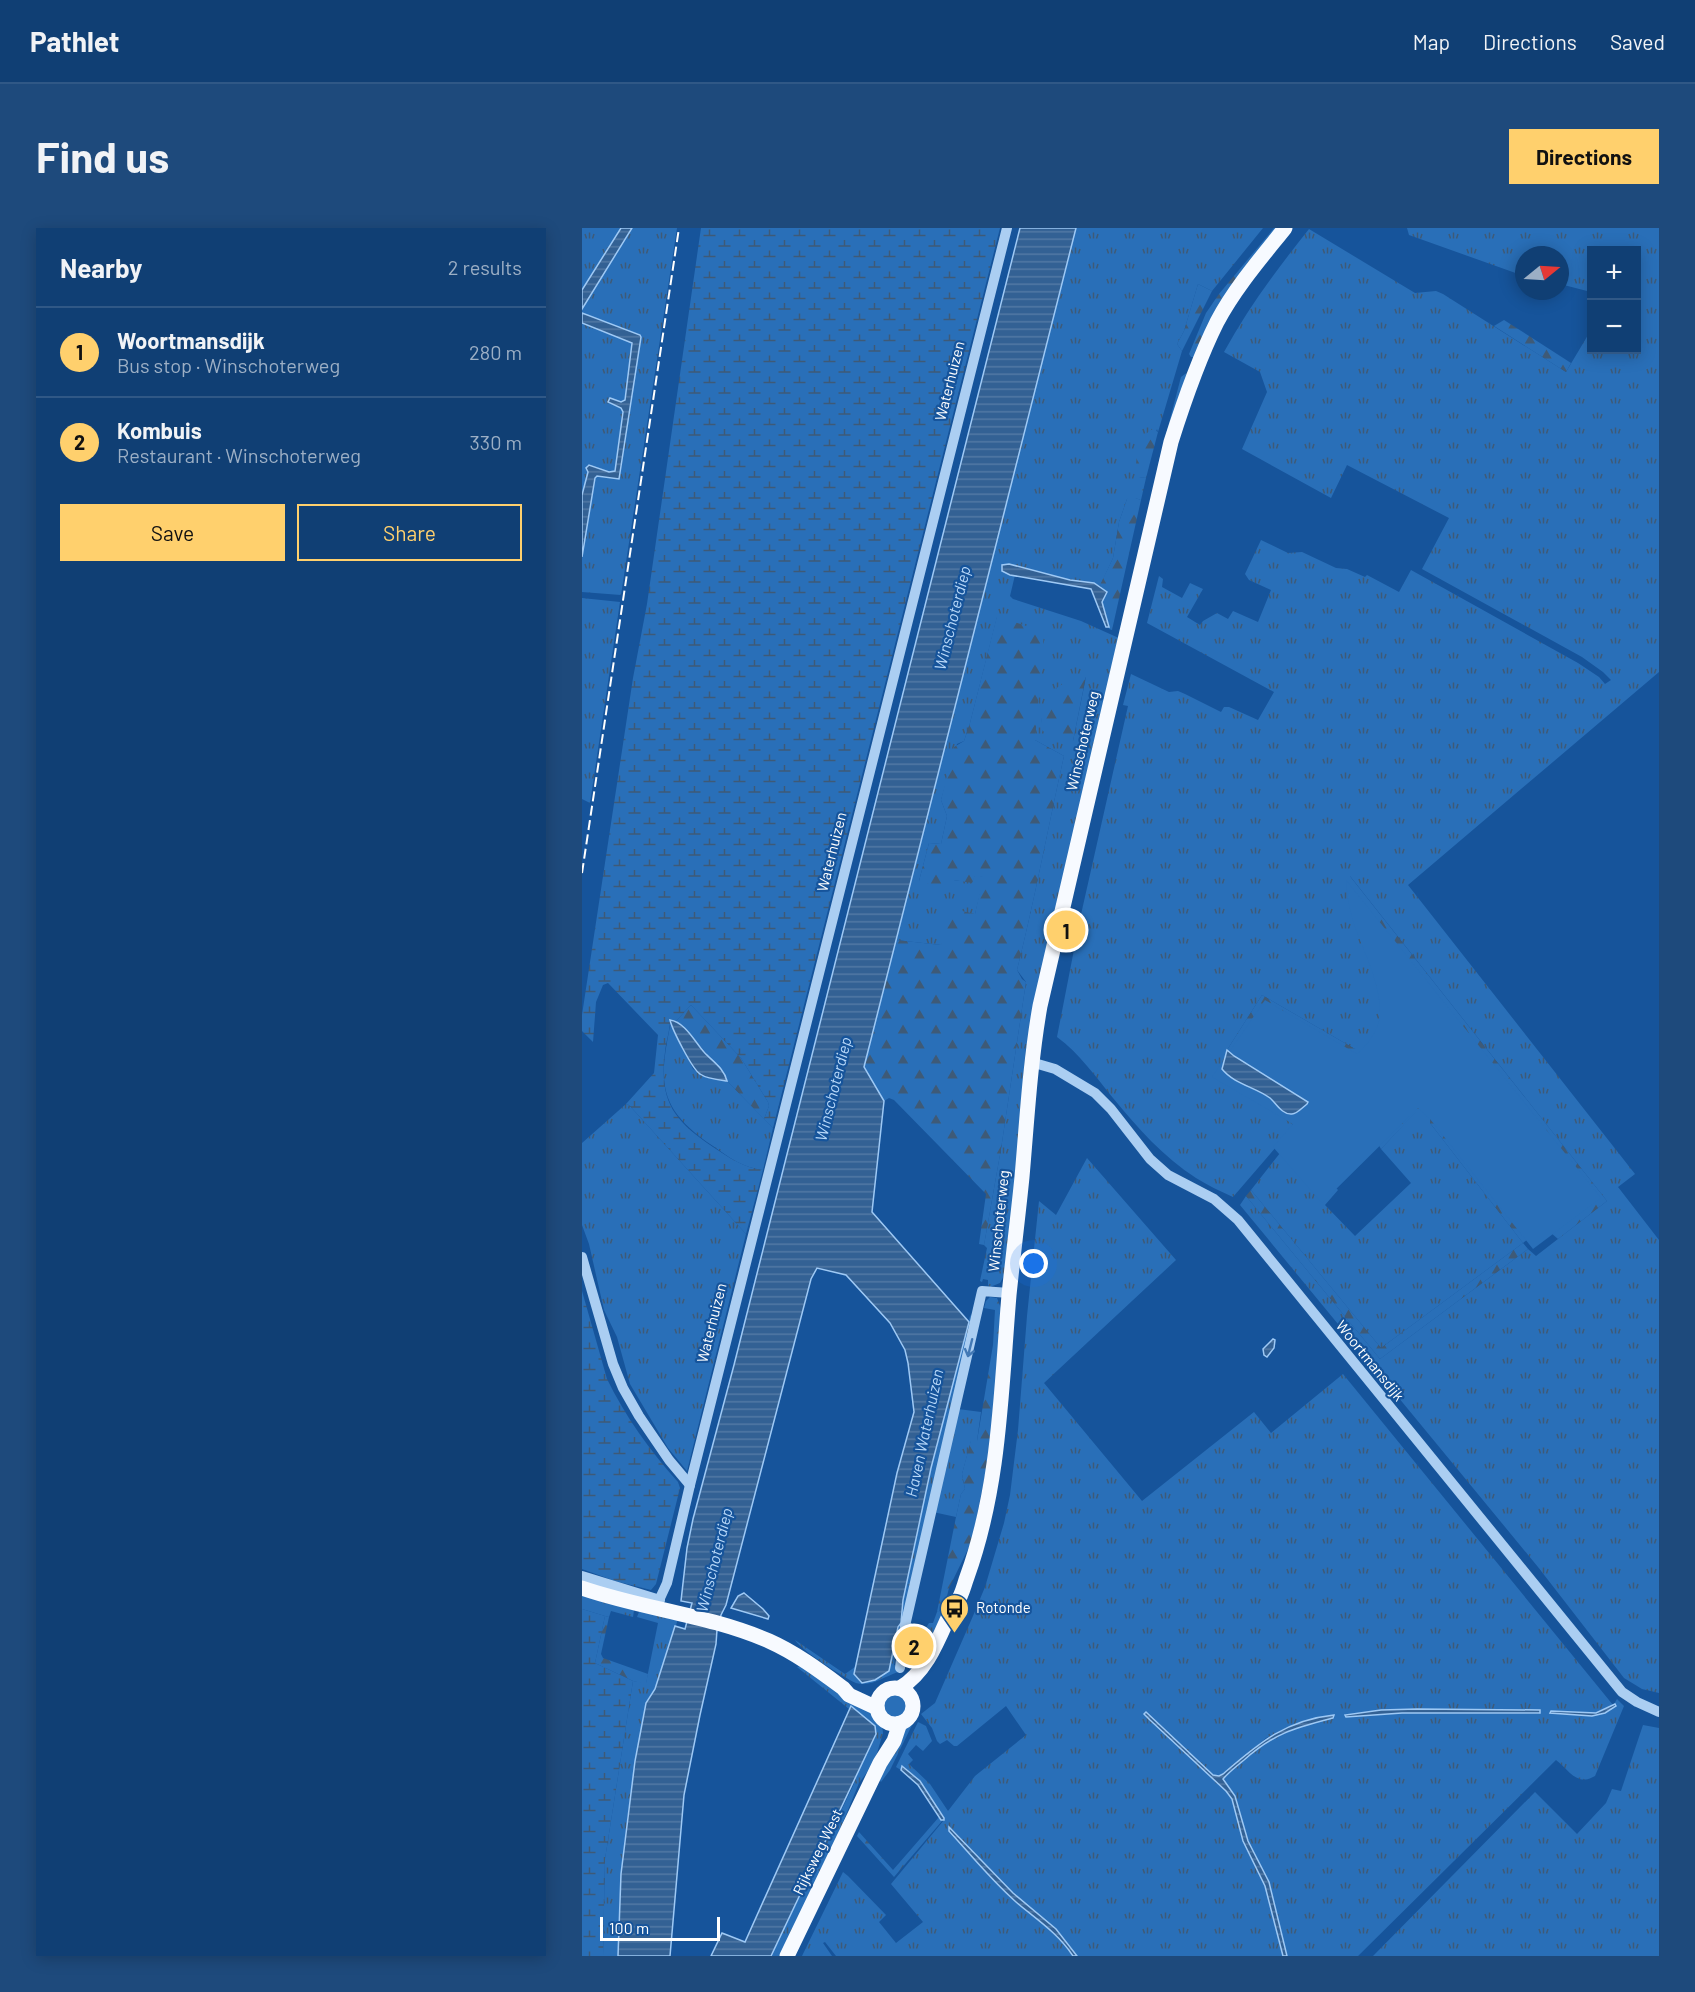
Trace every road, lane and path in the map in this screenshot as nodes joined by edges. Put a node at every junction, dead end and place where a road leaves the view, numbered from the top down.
1 (1007, 228) edge
2 (1285, 228) edge
3 (1031, 1062) junction
4 (582, 1257) edge
5 (1009, 1293) junction
6 (690, 1485) junction
7 (582, 1576) edge
8 (582, 1588) edge
9 (957, 1602) junction
10 (658, 1604) junction
11 (905, 1626) junction
12 (936, 1644) junction
13 (900, 1668) dead end
14 (906, 1693) junction
15 (886, 1711) junction
16 (1659, 1712) edge
17 (787, 1956) edge

1 - 6 street, Waterhuizen
2 - 3 main road, Winschoterweg
3 - 5 main road, Winschoterweg
3 - 16 street, Woortmansdijk
4 - 6 street
5 - 9 main road, Winschoterweg
5 -> 11 street, Winschoterweg
6 - 10 street, Waterhuizen
7 - 10 street
8 - 10 main road
9 - 12 main road, Winschoterweg
9 - 14 main road, Winschoterweg
10 - 15 main road
11 - 12 street
11 - 13 street, Winschoterweg
12 - 14 main road, Winschoterweg
14 - 15 main road
14 - 15 main road
15 - 17 main road, Rijksweg West

